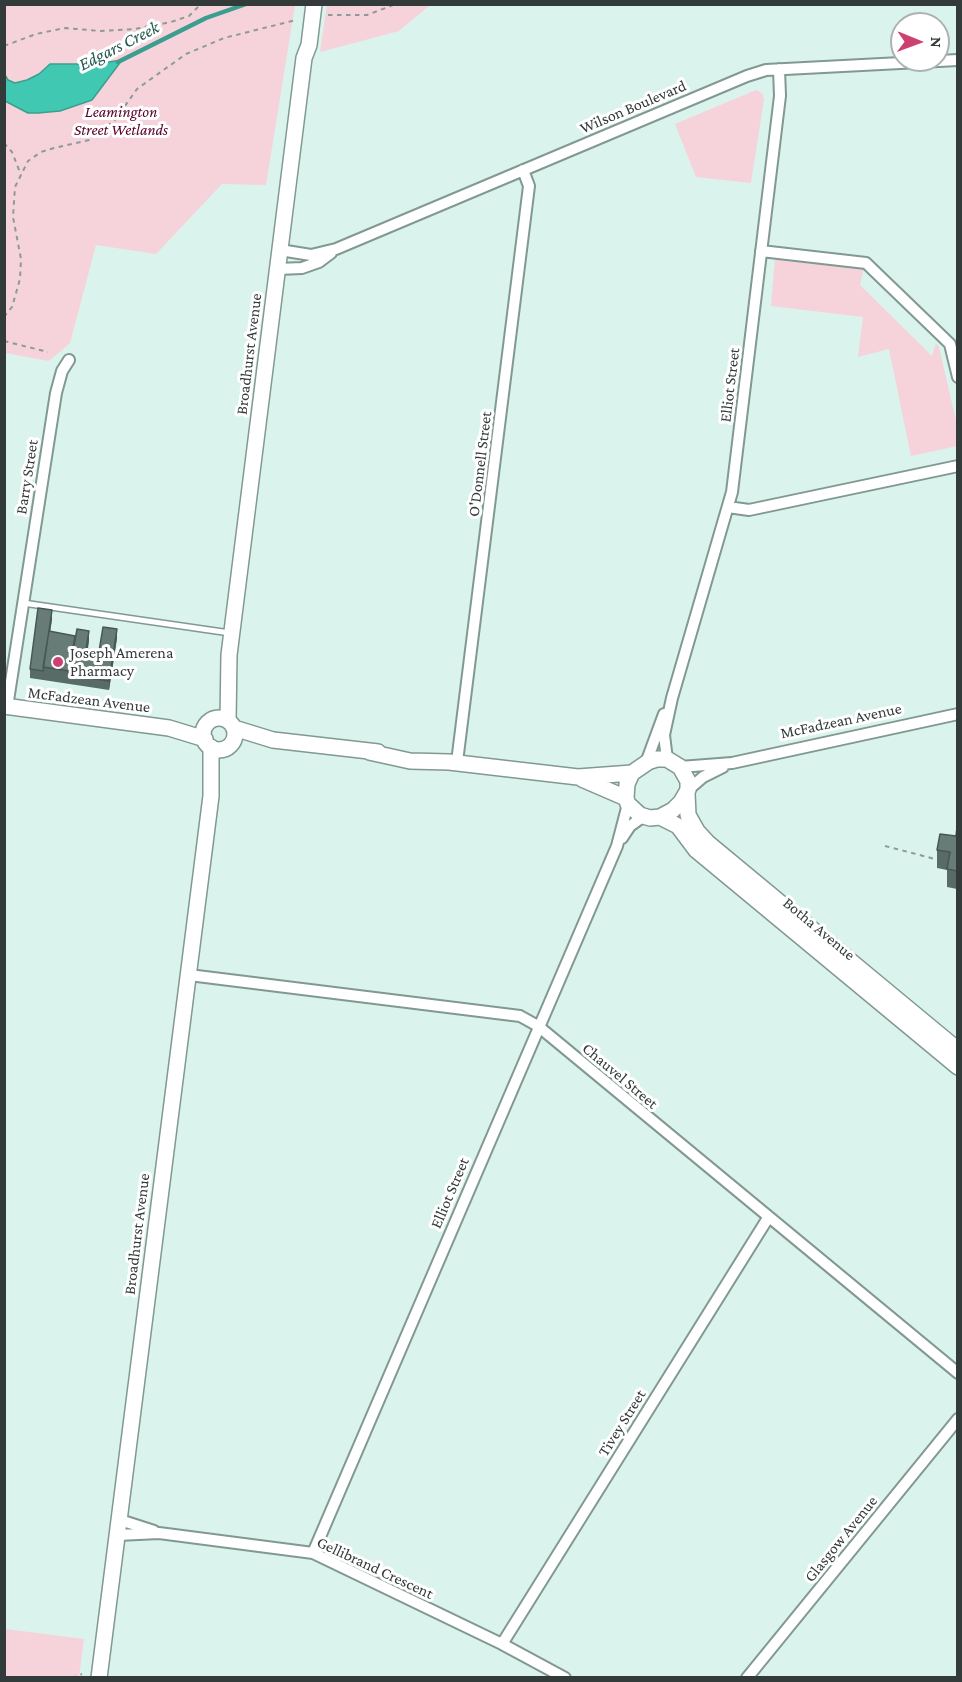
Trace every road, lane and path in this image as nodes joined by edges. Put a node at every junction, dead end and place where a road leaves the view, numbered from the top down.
1 (201, 4) edge
2 (396, 4) edge
3 (311, 10) edge
4 (4, 46) edge
5 (957, 60) edge
6 (779, 69) junction
7 (4, 143) edge
8 (524, 170) junction
9 (21, 175) junction
10 (336, 249) junction
11 (280, 250) junction
12 (761, 251) junction
13 (278, 269) junction
14 (4, 317) edge
15 (4, 341) edge
16 (48, 352) dead end
17 (69, 360) dead end
18 (957, 377) edge
19 (957, 466) edge
20 (728, 507) junction
21 (23, 603) junction
22 (232, 634) junction
23 (672, 698) junction
24 (6, 707) edge
25 (957, 714) edge
26 (219, 734) junction
27 (453, 762) junction
28 (646, 763) junction
29 (674, 763) junction
30 (732, 763) junction
31 (632, 773) junction
32 (578, 777) junction
33 (687, 791) junction
34 (627, 801) junction
35 (644, 816) junction
36 (660, 817) junction
37 (617, 846) junction
38 (885, 846) dead end
39 (939, 860) edge
40 (776, 908) junction
41 (189, 975) junction
42 (538, 1026) junction
43 (957, 1050) edge
44 (957, 1067) edge
45 (768, 1218) junction
46 (957, 1373) edge
47 (957, 1419) edge
48 (119, 1527) junction
49 (313, 1553) junction
50 (502, 1644) junction
51 (82, 1674) dead end
52 (72, 1677) edge
53 (99, 1677) edge
54 (565, 1677) edge
55 (747, 1677) edge

1 - 4 path
2 - 3 path
3 - 9 path
3 - 11 street, Broadhurst Avenue
5 - 6 street, Wilson Boulevard
6 - 8 street, Wilson Boulevard
6 - 12 street, Elliot Street
7 - 9 path
8 - 10 street, Wilson Boulevard
8 - 27 street, O'Donnell Street
9 - 14 path
10 - 11 street, Wilson Boulevard
10 - 13 street, Wilson Boulevard
11 - 13 street, Broadhurst Avenue
12 - 18 street
12 - 20 street, Elliot Street
13 - 22 street, Broadhurst Avenue
15 - 16 path
17 - 21 street, Barry Street
19 - 20 street
20 - 23 street, Elliot Street
21 - 22 lane
21 - 24 street, Barry Street
22 - 26 street, Broadhurst Avenue
23 - 28 street, Elliot Street
23 - 29 street, Elliot Street
24 - 26 street, McFadzean Avenue
25 - 30 street, McFadzean Avenue
26 - 27 street, McFadzean Avenue
26 - 41 street, Broadhurst Avenue
27 - 32 street, McFadzean Avenue
28 - 29 street
28 - 31 street
29 - 30 street, McFadzean Avenue
29 - 33 street
30 - 33 street, McFadzean Avenue
31 - 32 street, McFadzean Avenue
31 - 34 street
32 - 34 street, McFadzean Avenue
33 - 36 street
33 - 40 street, Botha Avenue
34 - 35 street
34 - 37 street, Elliot Street
35 - 36 street
35 - 37 street, Elliot Street
36 - 40 street, Botha Avenue
37 - 42 street, Elliot Street
38 - 39 path
40 - 43 street, Botha Avenue
40 - 44 street, Botha Avenue
41 - 42 street, Chauvel Street
41 - 48 street, Broadhurst Avenue
42 - 45 street, Chauvel Street
42 - 49 street, Elliot Street
45 - 46 street, Chauvel Street
45 - 50 street, Tivey Street
47 - 55 street, Glasgow Avenue
48 - 49 street, Gellibrand Crescent
48 - 53 street, Broadhurst Avenue
49 - 50 street, Gellibrand Crescent
50 - 54 street, Gellibrand Crescent
51 - 52 path

